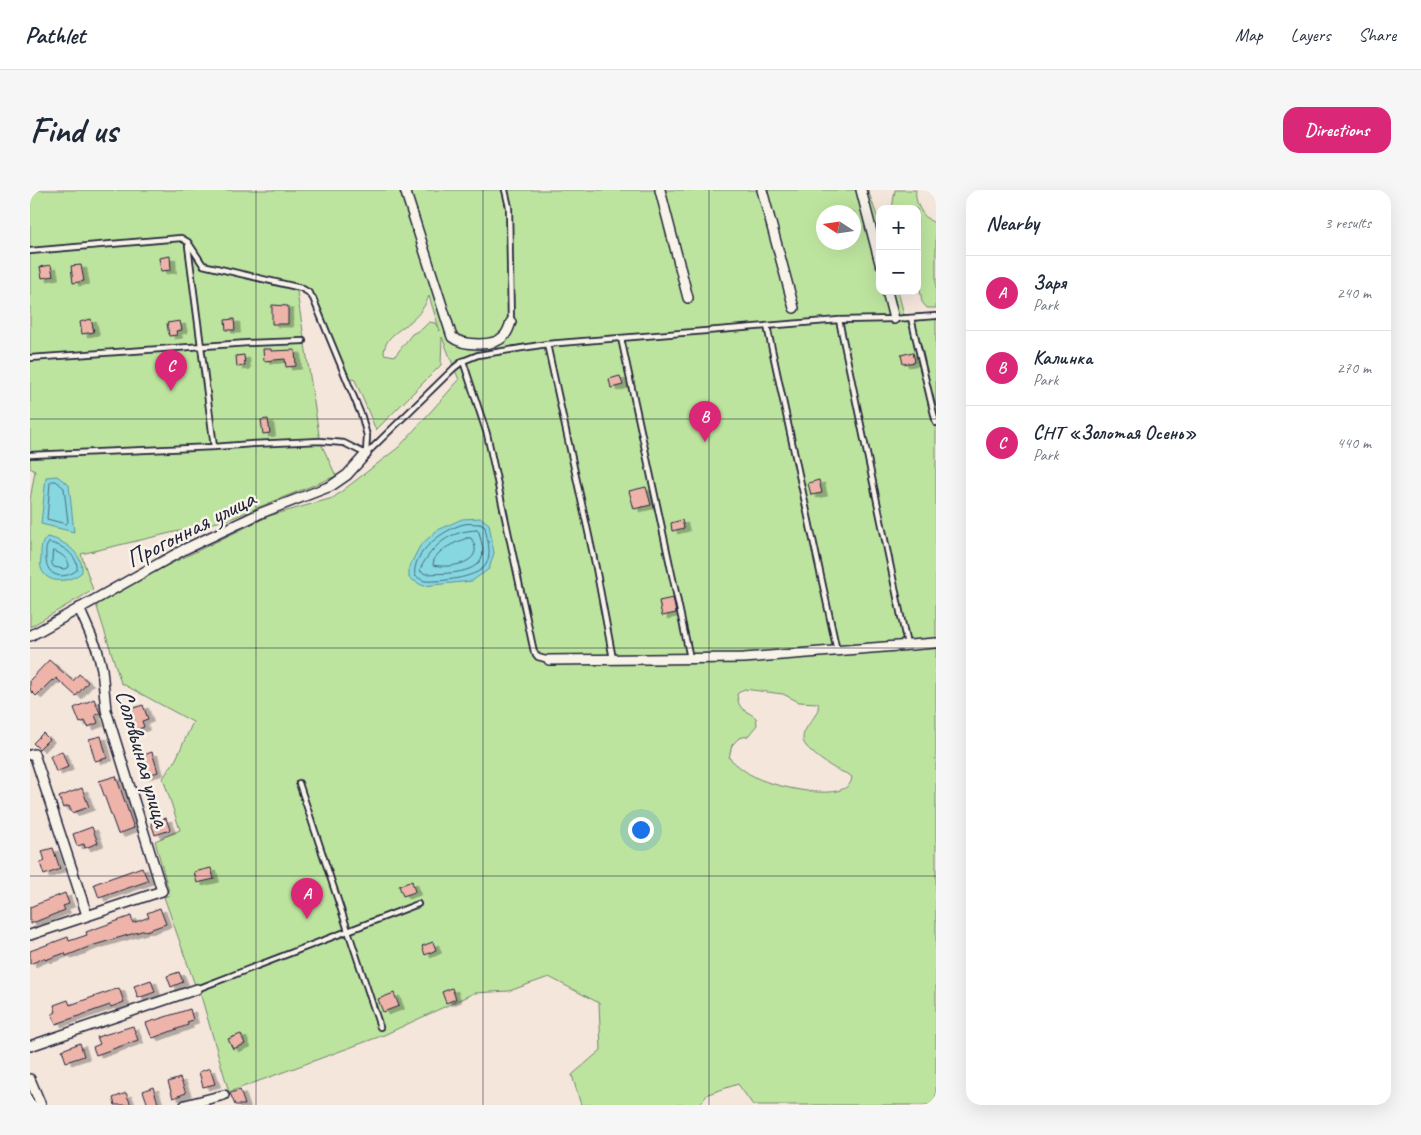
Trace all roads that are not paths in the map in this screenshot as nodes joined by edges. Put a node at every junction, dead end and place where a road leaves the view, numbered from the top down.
1 (405, 190) edge
2 (505, 190) edge
3 (660, 190) edge
4 (762, 190) edge
5 (861, 190) edge
6 (188, 242) junction
7 (877, 250) edge
8 (30, 251) edge
9 (888, 295) edge
10 (688, 298) dead end
11 (794, 308) dead end
12 (936, 316) edge
13 (911, 318) junction
14 (894, 319) junction
15 (840, 320) junction
16 (511, 322) joint
17 (767, 326) junction
18 (621, 338) junction
19 (303, 341) dead end
20 (547, 344) junction
21 (200, 346) junction
22 (30, 358) edge
23 (463, 361) junction
24 (936, 423) edge
25 (214, 448) junction
26 (366, 454) junction
27 (30, 455) edge
28 (79, 608) junction
29 (30, 636) edge
30 (936, 643) edge
31 (907, 645) junction
32 (837, 651) junction
33 (690, 658) junction
34 (613, 659) junction
35 (549, 660) joint
36 (30, 755) edge
37 (299, 783) dead end
38 (418, 904) dead end
39 (87, 915) junction
40 (348, 931) junction
41 (30, 935) edge
42 (196, 989) joint
43 (380, 1027) dead end
44 (30, 1046) edge
45 (30, 1079) edge
46 (224, 1095) dead end
47 (40, 1105) edge
48 (185, 1105) edge

1 - 16 street
2 - 16 lane
3 - 10 street
4 - 11 street
5 - 7 street
6 - 8 lane
6 - 21 lane
6 - 26 lane
9 - 14 street
12 - 13 lane
13 - 14 lane
13 - 24 lane
14 - 15 lane
15 - 17 lane
15 - 31 lane
17 - 18 lane
17 - 32 lane
18 - 20 lane
18 - 33 lane
19 - 21 lane
20 - 23 lane
20 - 34 lane
21 - 22 lane
21 - 25 lane
23 - 26 lane
23 - 35 lane
25 - 26 lane
25 - 27 lane
26 - 28 street, Прогонная улица
28 - 29 street, Прогонная улица
28 - 39 street, Соловьиная улица
30 - 31 street
31 - 32 street
32 - 33 street
33 - 34 street
34 - 35 street
36 - 39 street
37 - 40 lane
38 - 40 lane
39 - 41 street
40 - 42 lane
40 - 43 lane
42 - 44 street
45 - 47 street
46 - 48 street

